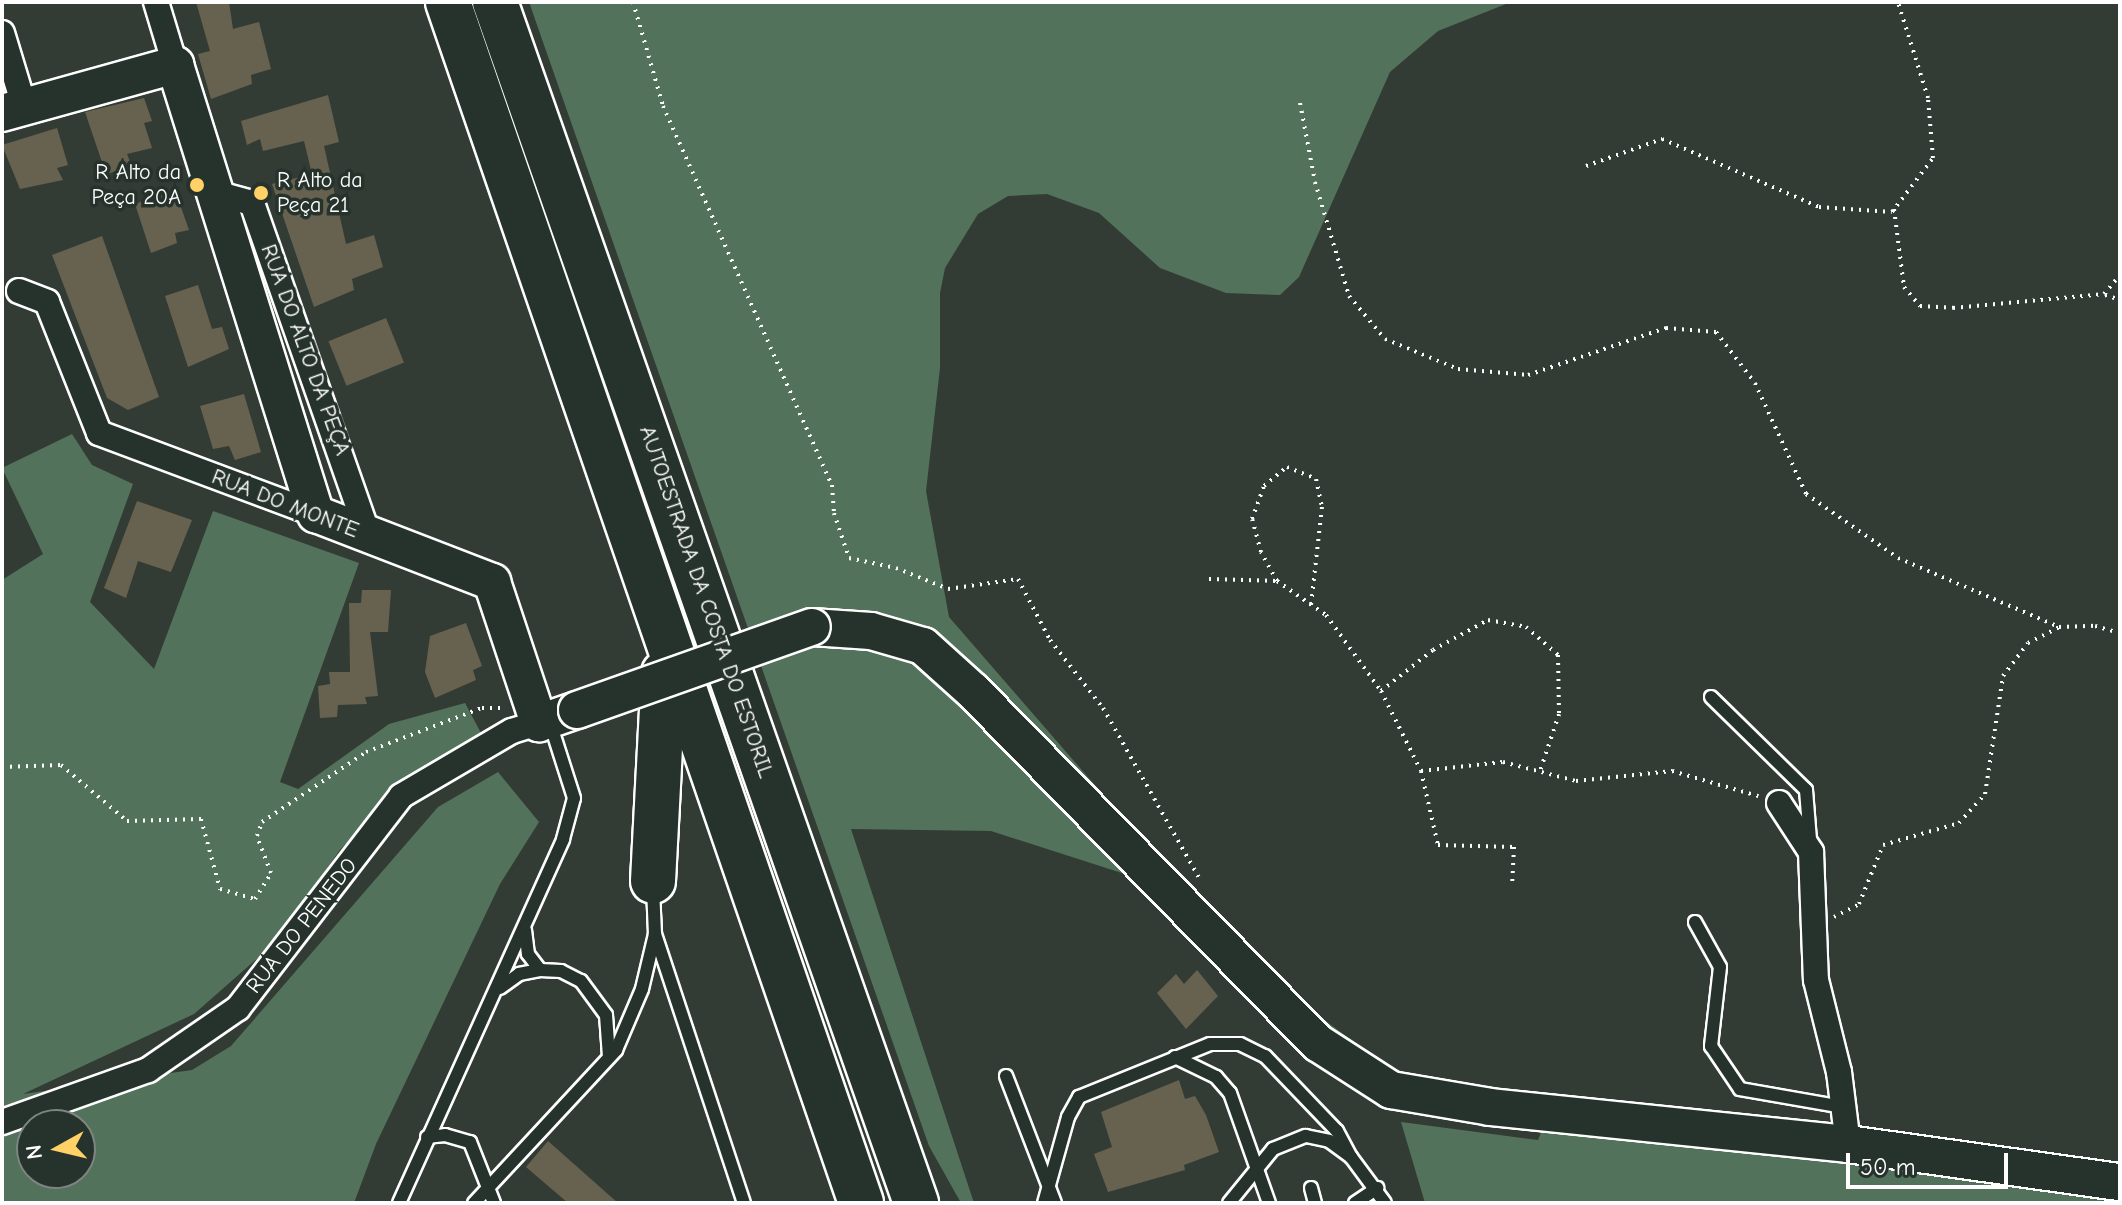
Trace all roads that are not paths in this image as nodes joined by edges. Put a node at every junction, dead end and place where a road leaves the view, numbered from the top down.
1 (156, 2) edge
2 (448, 2) edge
3 (495, 2) edge
4 (2, 33) edge
5 (175, 65) junction
6 (13, 110) edge
7 (212, 192) junction
8 (19, 291) dead end
9 (316, 514) junction
10 (369, 537) junction
11 (664, 643) junction
12 (1711, 697) dead end
13 (544, 720) junction
14 (1779, 803) road end
15 (1811, 852) junction
16 (653, 881) joint
17 (530, 911) junction
18 (1695, 922) dead end
19 (655, 934) junction
20 (540, 970) junction
21 (493, 996) junction
22 (855, 1027) junction
23 (609, 1057) junction
24 (1175, 1057) junction
25 (1006, 1076) dead end
26 (1843, 1107) junction
27 (2, 1122) edge
28 (427, 1137) junction
29 (1848, 1144) junction
30 (1351, 1157) junction
31 (1256, 1166) junction
32 (2120, 1182) edge
33 (1050, 1186) junction
34 (489, 1187) junction
35 (1311, 1188) dead end
36 (1377, 1188) junction
37 (399, 1203) edge
38 (474, 1203) edge
39 (494, 1203) edge
40 (744, 1203) edge
41 (861, 1203) edge
42 (916, 1203) edge
43 (949, 1203) edge
44 (1044, 1203) edge
45 (1055, 1203) edge
46 (1229, 1203) edge
47 (1269, 1203) edge
48 (1315, 1203) edge
49 (1355, 1203) edge
50 (1385, 1203) edge

1 - 5 street, RUA DO ALTO DA PEÇA
2 - 11 highway
3 - 22 highway, AUTOESTRADA DA COSTA DO ESTORIL
4 - 6 street
5 - 6 street
5 - 7 street, RUA DO ALTO DA PEÇA
7 - 9 street, RUA DO ALTO DA PEÇA
7 - 10 street, RUA DO ALTO DA PEÇA
8 - 9 street, RUA DO MONTE
9 - 10 street, RUA DO MONTE
10 - 13 street, RUA DO MONTE
11 - 16 highway
11 - 41 highway
12 - 15 lane
13 - 17 lane
13 - 27 street, RUA DO PENEDO
13 - 29 street, bridge
14 - 15 street
15 - 26 street
16 - 19 lane
17 - 20 lane
17 - 21 lane
18 - 26 lane
19 - 23 lane
19 - 40 lane
20 - 21 lane
20 - 23 lane
21 - 28 lane
22 - 42 highway, AUTOESTRADA DA COSTA DO ESTORIL
22 - 43 highway
23 - 34 lane
24 - 30 lane
24 - 31 lane
24 - 33 lane
25 - 33 lane
26 - 29 street
28 - 34 lane
28 - 37 lane
29 - 32 street
30 - 31 lane
30 - 36 lane
31 - 46 lane
31 - 47 lane
33 - 44 lane
33 - 45 lane
34 - 38 lane
34 - 39 lane
35 - 48 lane
36 - 49 lane
36 - 50 lane

